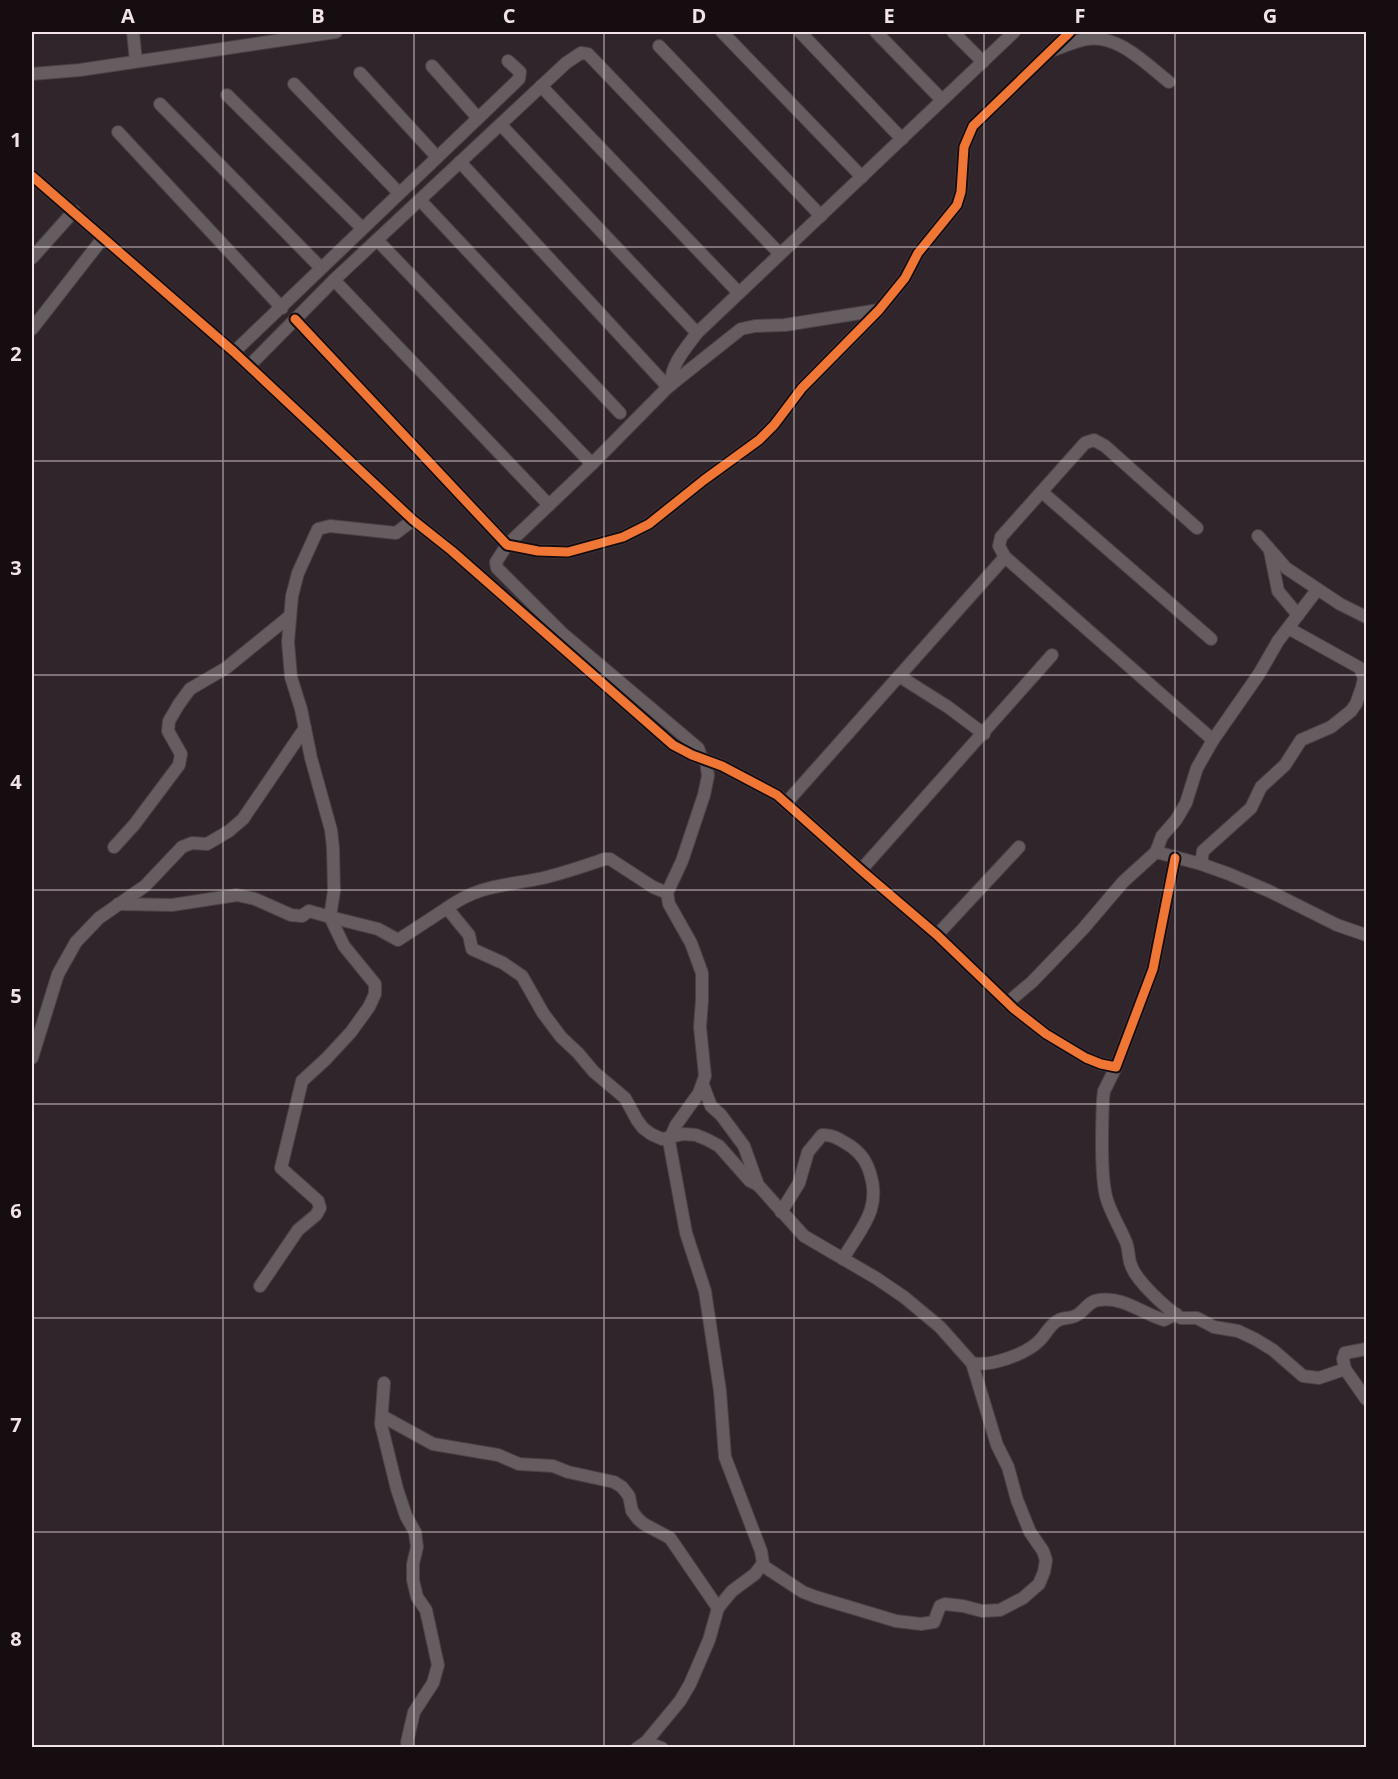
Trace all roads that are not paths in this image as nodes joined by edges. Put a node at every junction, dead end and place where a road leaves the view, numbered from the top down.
1 (133, 32) edge
2 (336, 32) edge
3 (722, 32) edge
4 (800, 32) edge
5 (876, 32) edge
6 (953, 32) edge
7 (1014, 32) edge
8 (1070, 32) edge
9 (659, 46) dead end
10 (1047, 52) junction
11 (508, 60) dead end
12 (136, 61) junction
13 (982, 62) junction
14 (432, 66) dead end
15 (360, 73) dead end
16 (32, 74) edge
17 (1169, 82) dead end
18 (294, 84) dead end
19 (541, 86) junction
20 (227, 95) dead end
21 (942, 100) junction
22 (160, 104) dead end
23 (478, 118) junction
24 (501, 125) junction
25 (118, 132) dead end
26 (902, 139) junction
27 (437, 157) junction
28 (460, 162) junction
29 (861, 177) junction
30 (32, 178) edge
31 (399, 193) junction
32 (420, 200) junction
33 (74, 211) junction
34 (821, 216) junction
35 (362, 228) junction
36 (103, 238) junction
37 (377, 240) junction
38 (780, 254) junction
39 (32, 258) edge
40 (321, 268) junction
41 (334, 280) junction
42 (739, 293) junction
43 (282, 308) junction
44 (879, 310) junction
45 (295, 319) junction
46 (32, 329) edge
47 (697, 333) junction
48 (234, 352) junction
49 (249, 366) junction
50 (670, 386) junction
51 (620, 413) dead end
52 (592, 464) junction
53 (1042, 492) junction
54 (549, 505) junction
55 (412, 520) junction
56 (1197, 528) dead end
57 (1258, 536) dead end
58 (507, 544) junction
59 (1270, 551) junction
60 (1005, 557) junction
61 (1317, 590) junction
62 (1298, 615) junction
63 (290, 616) junction
64 (1366, 617) edge
65 (1288, 628) junction
66 (1211, 639) dead end
67 (1052, 655) dead end
68 (899, 676) junction
69 (305, 728) junction
70 (984, 734) junction
71 (1213, 740) junction
72 (704, 759) junction
73 (786, 803) junction
74 (114, 847) dead end
75 (1019, 848) dead end
76 (1156, 852) junction
77 (1174, 858) junction
78 (1201, 864) junction
79 (861, 870) junction
80 (667, 893) junction
81 (118, 904) junction
82 (447, 908) junction
83 (330, 917) junction
84 (937, 935) junction
85 (1366, 935) edge
86 (1007, 1003) junction
87 (32, 1058) edge
88 (1116, 1067) junction
89 (703, 1085) junction
90 (669, 1138) junction
91 (758, 1185) junction
92 (781, 1212) junction
93 (843, 1259) junction
94 (260, 1286) dead end
95 (1176, 1314) junction
96 (1366, 1349) edge
97 (972, 1363) junction
98 (1345, 1369) junction
99 (384, 1383) dead end
100 (1366, 1399) edge
101 (382, 1416) junction
102 (762, 1565) junction
103 (718, 1608) junction
104 (641, 1745) edge
105 (408, 1748) edge
106 (662, 1748) edge

1 - 12 street
2 - 12 street
3 - 29 street
4 - 26 street
5 - 21 street
6 - 13 street
7 - 13 street
8 - 10 street
9 - 34 street
10 - 17 street
10 - 44 street
11 - 23 street
12 - 16 street
13 - 21 street
14 - 23 street
15 - 27 street
18 - 31 street
19 - 24 street
19 - 38 street
19 - 42 street
20 - 35 street
21 - 26 street
22 - 40 street
23 - 27 street
24 - 28 street
24 - 47 street
25 - 43 street
26 - 29 street
27 - 31 street
28 - 32 street
28 - 50 street
29 - 34 street
30 - 33 street
31 - 35 street
32 - 37 street
32 - 51 street
33 - 36 street
33 - 39 street
34 - 38 street
35 - 40 street
36 - 46 street
36 - 48 street
37 - 41 street
37 - 52 street
38 - 42 street
40 - 43 street
41 - 45 street
41 - 54 street
42 - 47 street
43 - 48 street
44 - 50 street
44 - 58 street
45 - 49 street
45 - 58 street
47 - 50 street
48 - 49 street
49 - 55 street
50 - 52 street
52 - 54 street
53 - 56 street
53 - 60 street
53 - 66 street
54 - 58 street
55 - 63 street
55 - 72 street
57 - 59 street
58 - 72 street
59 - 61 street
59 - 62 street
60 - 68 street
60 - 71 street
61 - 62 street
61 - 64 street
62 - 65 street
63 - 69 street
63 - 74 street
65 - 71 street
65 - 78 street
67 - 70 street
68 - 70 street
68 - 73 street
69 - 81 street
69 - 83 street
70 - 79 street
71 - 76 street
72 - 73 street
72 - 80 street
73 - 79 street
75 - 84 street
76 - 77 street
76 - 86 street
77 - 78 street
77 - 88 street
78 - 85 street
79 - 84 street
80 - 82 street
80 - 89 street
81 - 83 street
81 - 87 street
82 - 83 street
82 - 90 street
83 - 94 street
84 - 86 street
86 - 88 street
88 - 95 street
89 - 90 street
89 - 91 street
90 - 91 street
90 - 102 street
91 - 92 street
92 - 93 street
92 - 93 street
93 - 97 street
95 - 97 street
95 - 98 street
96 - 98 street
97 - 102 street
98 - 100 street
99 - 101 street
101 - 103 street
101 - 105 street
102 - 103 street
103 - 104 street
104 - 106 street

